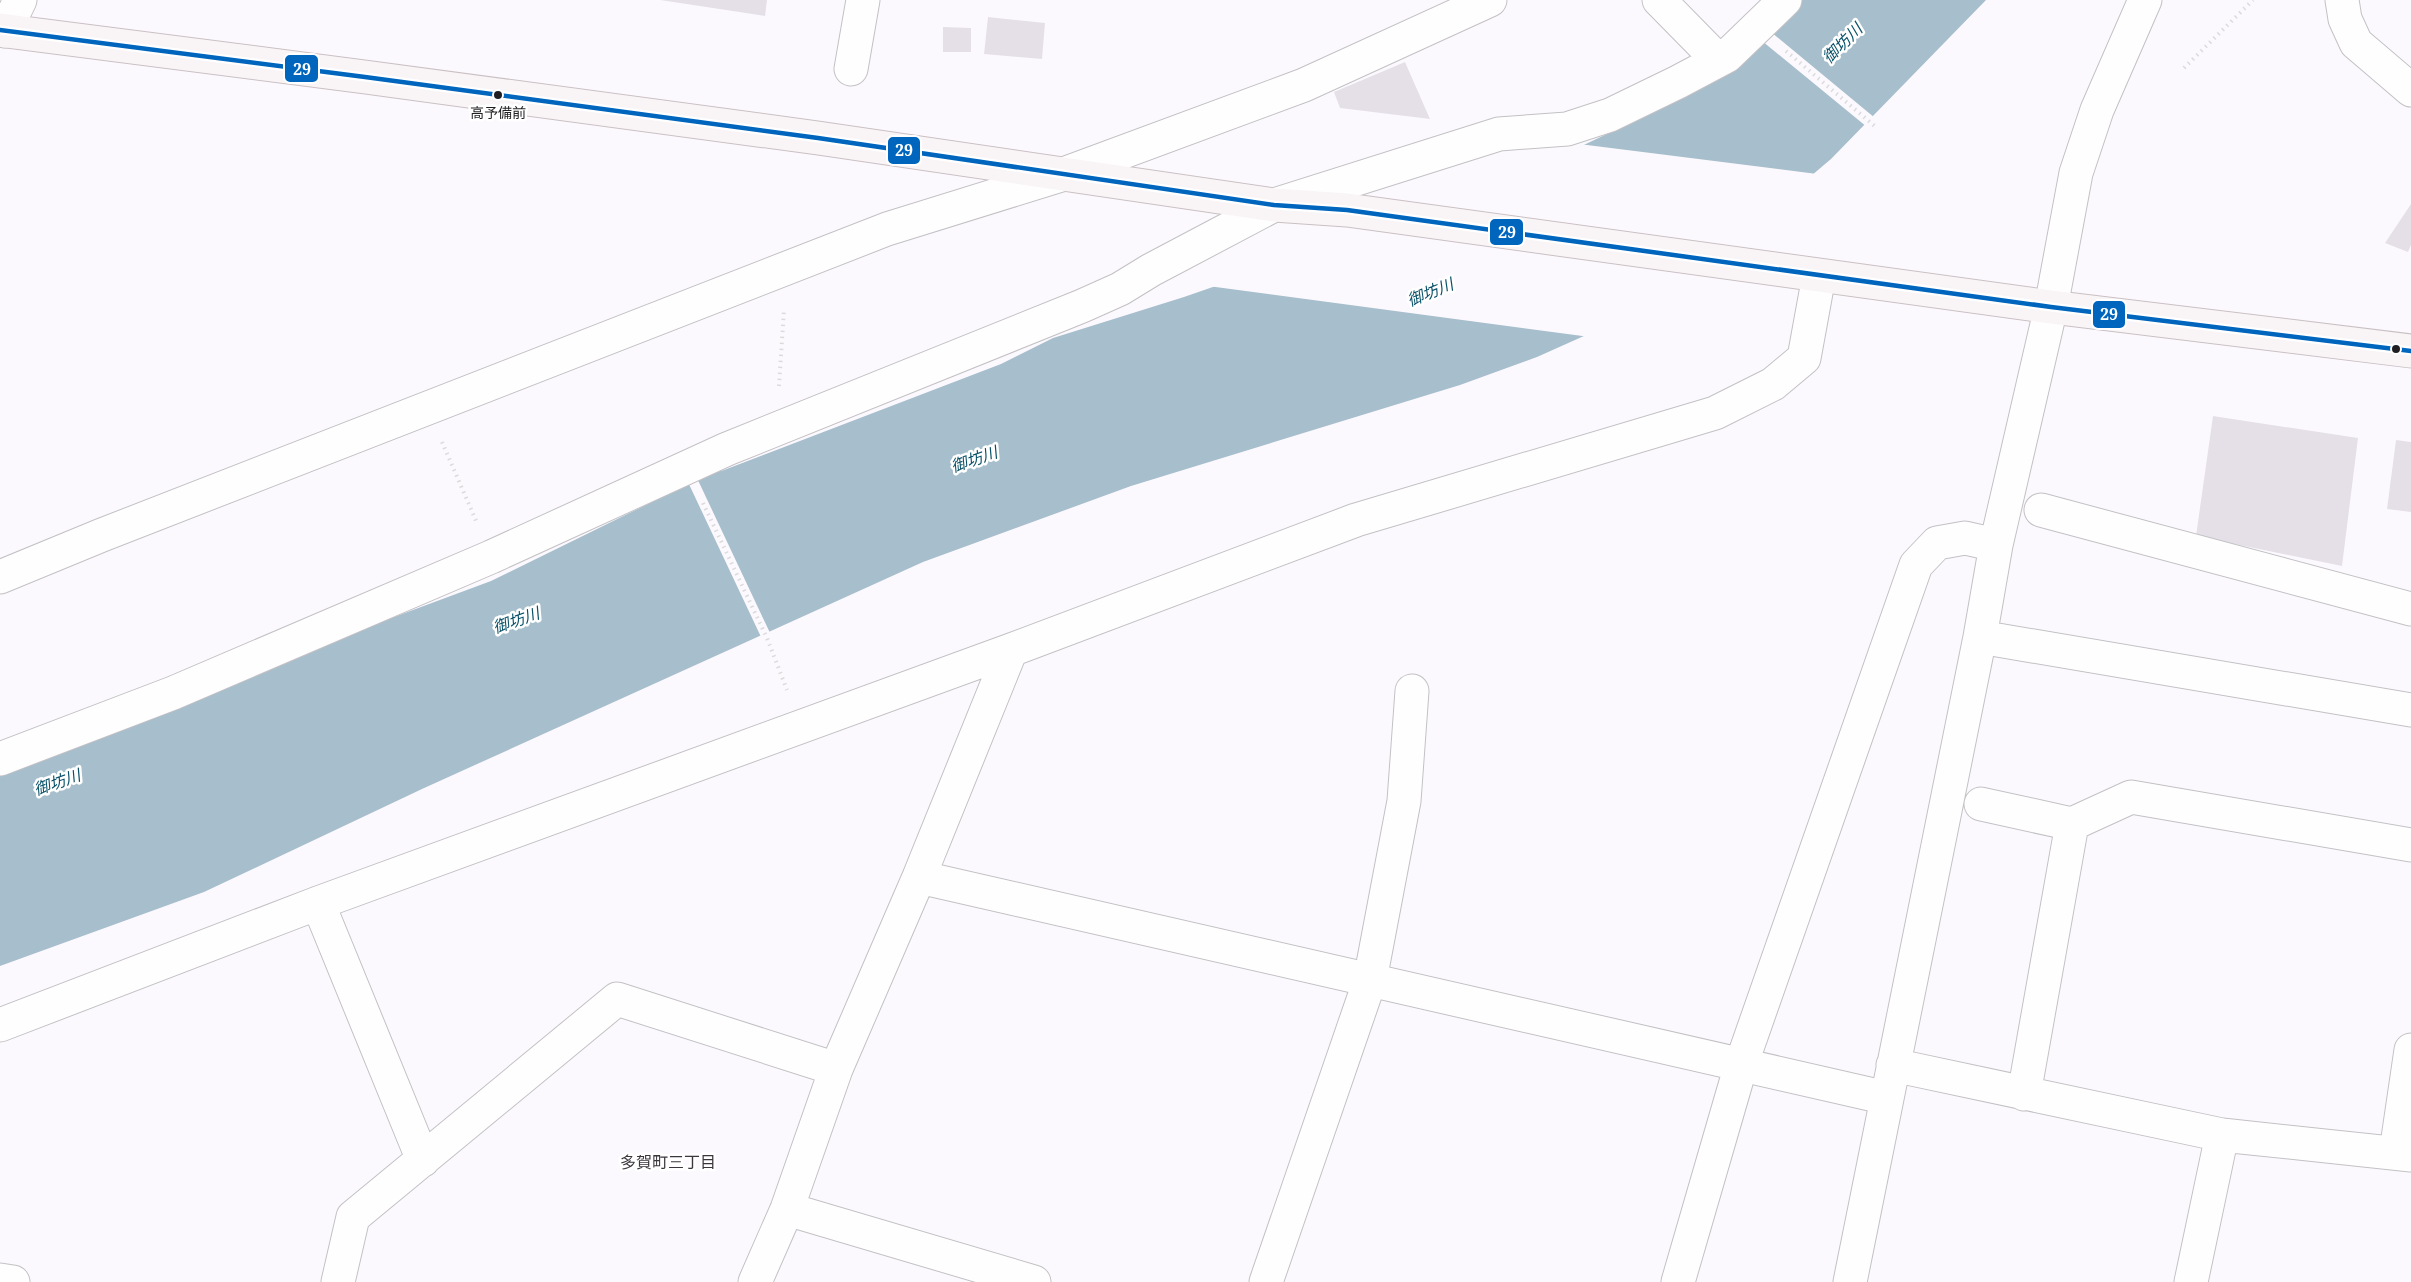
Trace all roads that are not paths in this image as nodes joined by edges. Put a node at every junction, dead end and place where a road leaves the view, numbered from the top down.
1 (20, 0) edge
2 (863, 0) edge
3 (1490, 0) edge
4 (1659, 0) edge
5 (1785, 0) edge
6 (2145, 0) edge
7 (2342, 0) edge
8 (3, 31) edge
9 (1718, 60) junction
10 (851, 69) dead end
11 (2411, 90) edge
12 (1061, 176) junction
13 (1274, 205) junction
14 (1819, 276) junction
15 (2051, 307) junction
16 (2411, 351) edge
17 (2041, 510) dead end
18 (1996, 545) junction
19 (0, 577) edge
20 (2411, 609) edge
21 (1980, 637) junction
22 (1011, 650) junction
23 (1412, 691) dead end
24 (2411, 710) edge
25 (0, 759) edge
26 (1981, 804) dead end
27 (2072, 824) junction
28 (2411, 845) edge
29 (919, 877) junction
30 (318, 903) junction
31 (1370, 980) junction
32 (0, 1025) edge
33 (2411, 1050) edge
34 (1742, 1065) junction
35 (1893, 1065) junction
36 (836, 1069) junction
37 (2024, 1094) junction
38 (1887, 1098) junction
39 (2222, 1135) junction
40 (2404, 1154) edge
41 (423, 1160) junction
42 (787, 1209) junction
43 (0, 1280) edge
44 (13, 1282) edge
45 (338, 1282) edge
46 (755, 1282) edge
47 (1034, 1282) edge
48 (1266, 1282) edge
49 (1678, 1282) edge
50 (1850, 1282) edge
51 (2191, 1282) edge

1 - 8 street
2 - 10 street
3 - 12 street
4 - 9 street
5 - 9 street
6 - 15 street
7 - 11 street
8 - 12 main road
9 - 13 street
12 - 13 main road
12 - 19 street
13 - 14 main road
13 - 25 street
14 - 15 main road
14 - 22 street
15 - 16 main road
15 - 18 street
17 - 20 street
18 - 21 street
18 - 34 street
21 - 24 street
21 - 35 street
22 - 29 street
22 - 30 street
23 - 31 street
26 - 27 street
27 - 28 street
27 - 37 street
29 - 31 street
29 - 36 street
30 - 32 street
30 - 41 street
31 - 34 street
31 - 48 street
33 - 40 street
34 - 38 street
34 - 49 street
35 - 37 street
35 - 38 street
36 - 41 street
36 - 42 street
37 - 39 street
38 - 50 street
39 - 40 street
39 - 51 street
41 - 45 street
42 - 46 street
42 - 47 street
43 - 44 street

